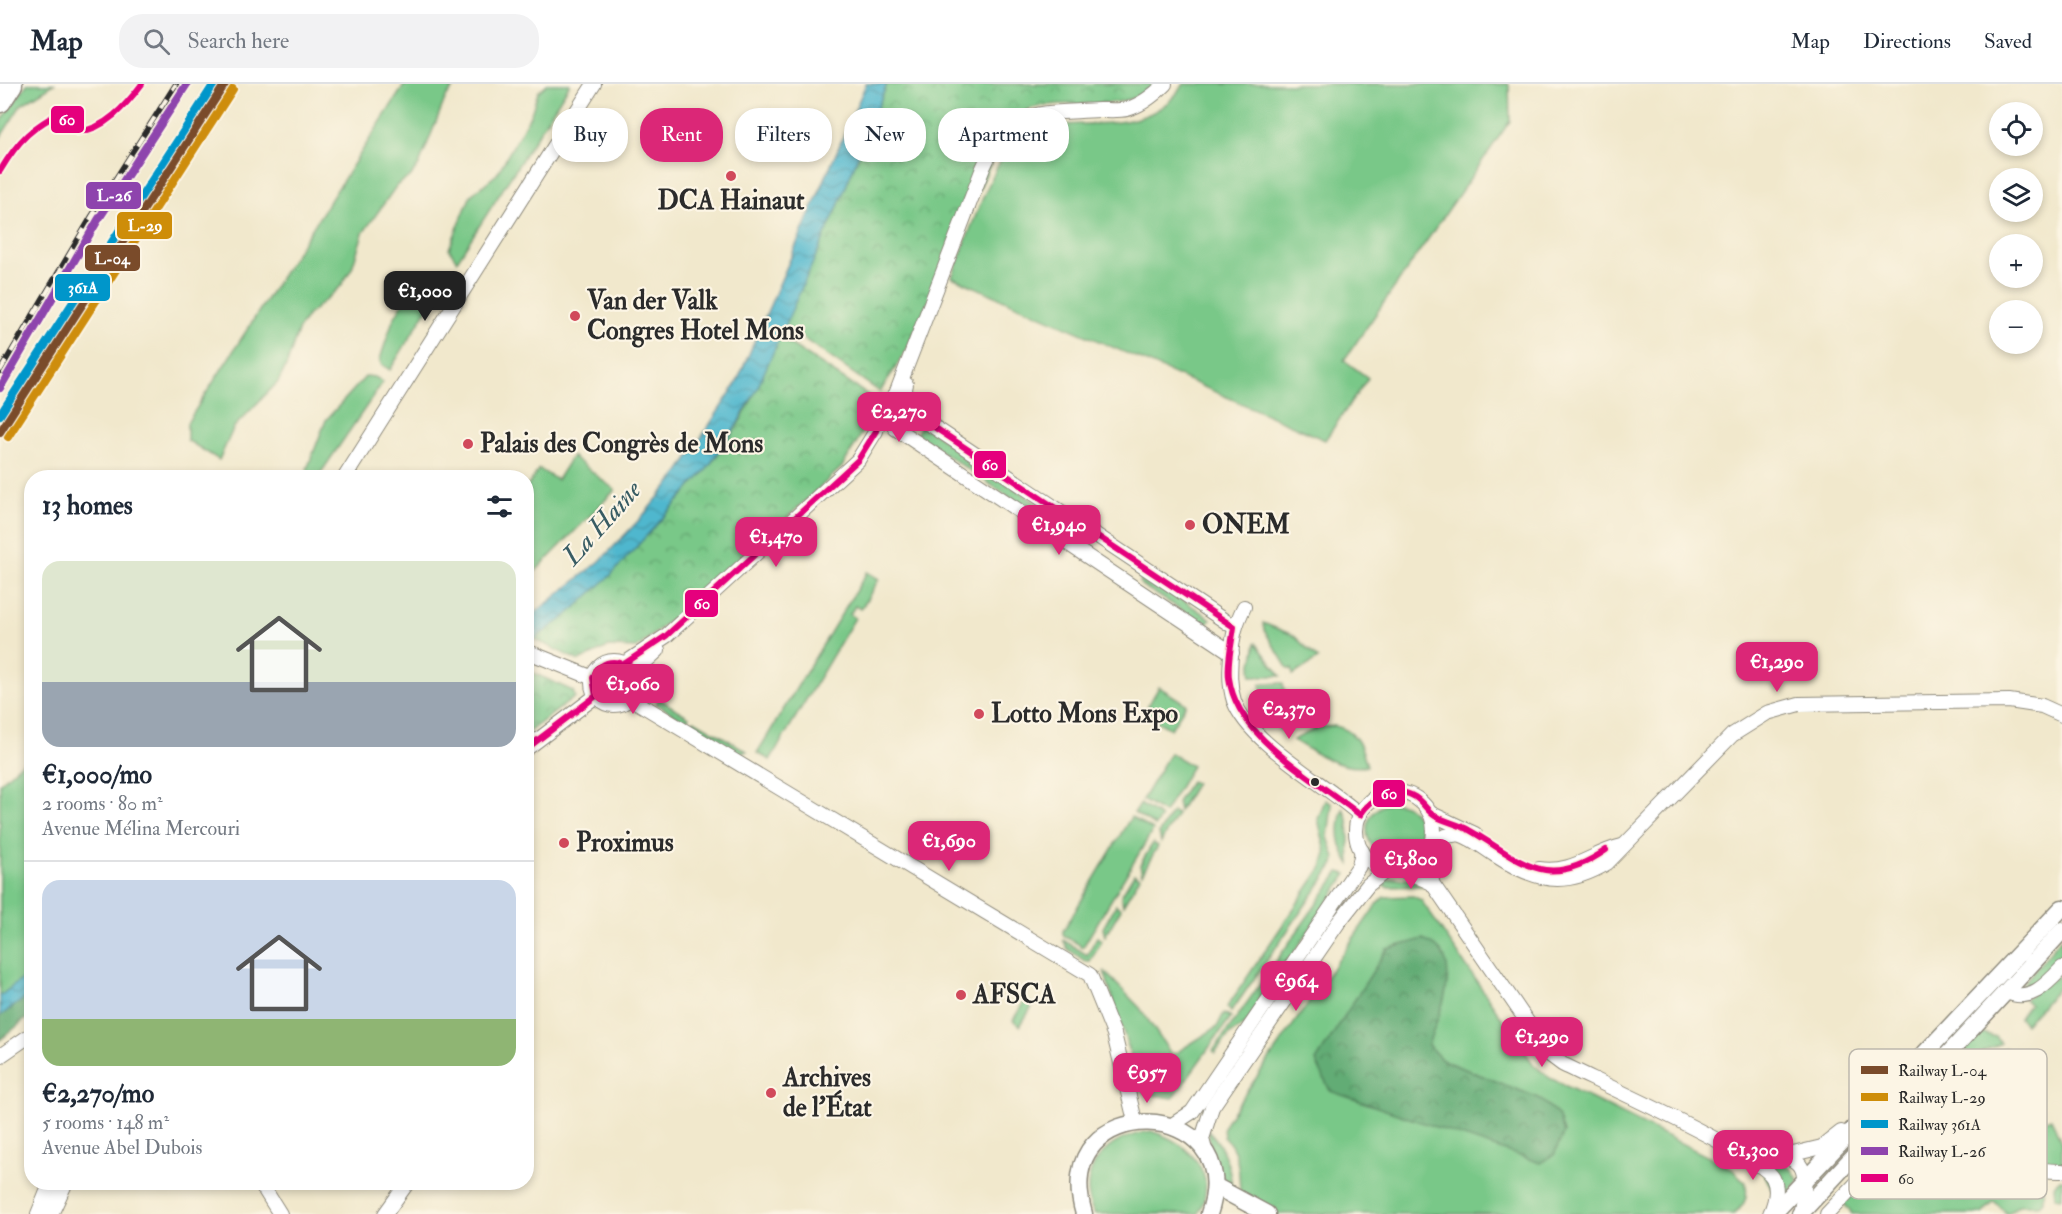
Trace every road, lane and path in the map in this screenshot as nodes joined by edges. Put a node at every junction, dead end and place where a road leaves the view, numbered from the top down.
1 (11, 84) edge
2 (594, 84) edge
3 (1165, 84) edge
4 (1175, 84) edge
5 (0, 100) edge
6 (886, 405) junction
7 (902, 410) junction
8 (879, 418) junction
9 (896, 430) junction
10 (349, 470) edge
11 (1244, 607) dead end
12 (1234, 627) junction
13 (1232, 653) junction
14 (534, 654) edge
15 (629, 669) junction
16 (593, 678) junction
17 (596, 696) junction
18 (630, 698) junction
19 (2062, 715) edge
20 (534, 743) edge
21 (1430, 813) junction
22 (1360, 815) junction
23 (1624, 845) junction
24 (1429, 850) junction
25 (1362, 851) junction
26 (1394, 869) junction
27 (1432, 884) junction
28 (2062, 908) edge
29 (2062, 931) edge
30 (2062, 968) edge
31 (2007, 992) junction
32 (24, 1040) edge
33 (1927, 1049) edge
34 (1954, 1049) edge
35 (0, 1056) edge
36 (1135, 1121) junction
37 (1849, 1122) edge
38 (1172, 1125) junction
39 (1849, 1133) edge
40 (1740, 1151) junction
41 (1789, 1155) junction
42 (1207, 1156) junction
43 (1849, 1161) edge
44 (2047, 1171) edge
45 (2062, 1171) edge
46 (1805, 1181) junction
47 (1215, 1186) junction
48 (48, 1190) edge
49 (62, 1190) edge
50 (265, 1190) edge
51 (402, 1190) edge
52 (1849, 1191) edge
53 (38, 1214) edge
54 (51, 1214) edge
55 (280, 1214) edge
56 (386, 1214) edge
57 (1084, 1214) edge
58 (1209, 1214) edge
59 (1267, 1214) edge
60 (1771, 1214) edge
61 (1800, 1214) edge
62 (1827, 1214) edge

1 - 5 highway
2 - 10 street
3 - 6 street
4 - 7 street
6 - 7 street
6 - 8 street
7 - 9 street
7 - 12 street
8 - 9 street
8 - 15 street
9 - 13 street
9 - 15 street
11 - 12 street
12 - 13 street
13 - 22 street
14 - 16 street
15 - 16 street
15 - 18 street
16 - 17 street
17 - 18 street
17 - 20 street
18 - 36 street
19 - 23 street
21 - 22 street
21 - 23 street
21 - 24 street
22 - 25 street
23 - 24 street
24 - 26 street
24 - 27 street
25 - 26 street
25 - 38 street
26 - 27 street
26 - 42 street
27 - 40 street
28 - 33 street
29 - 31 street
30 - 31 street
31 - 34 street
32 - 35 street
36 - 38 street
36 - 57 street
37 - 41 street
38 - 42 street
39 - 46 street
40 - 41 street
40 - 60 street
41 - 46 street
42 - 47 street
43 - 61 street
44 - 45 street
46 - 60 street
46 - 61 street
47 - 58 street
47 - 59 street
48 - 53 street
49 - 54 street
50 - 55 street
51 - 56 street
52 - 62 street

